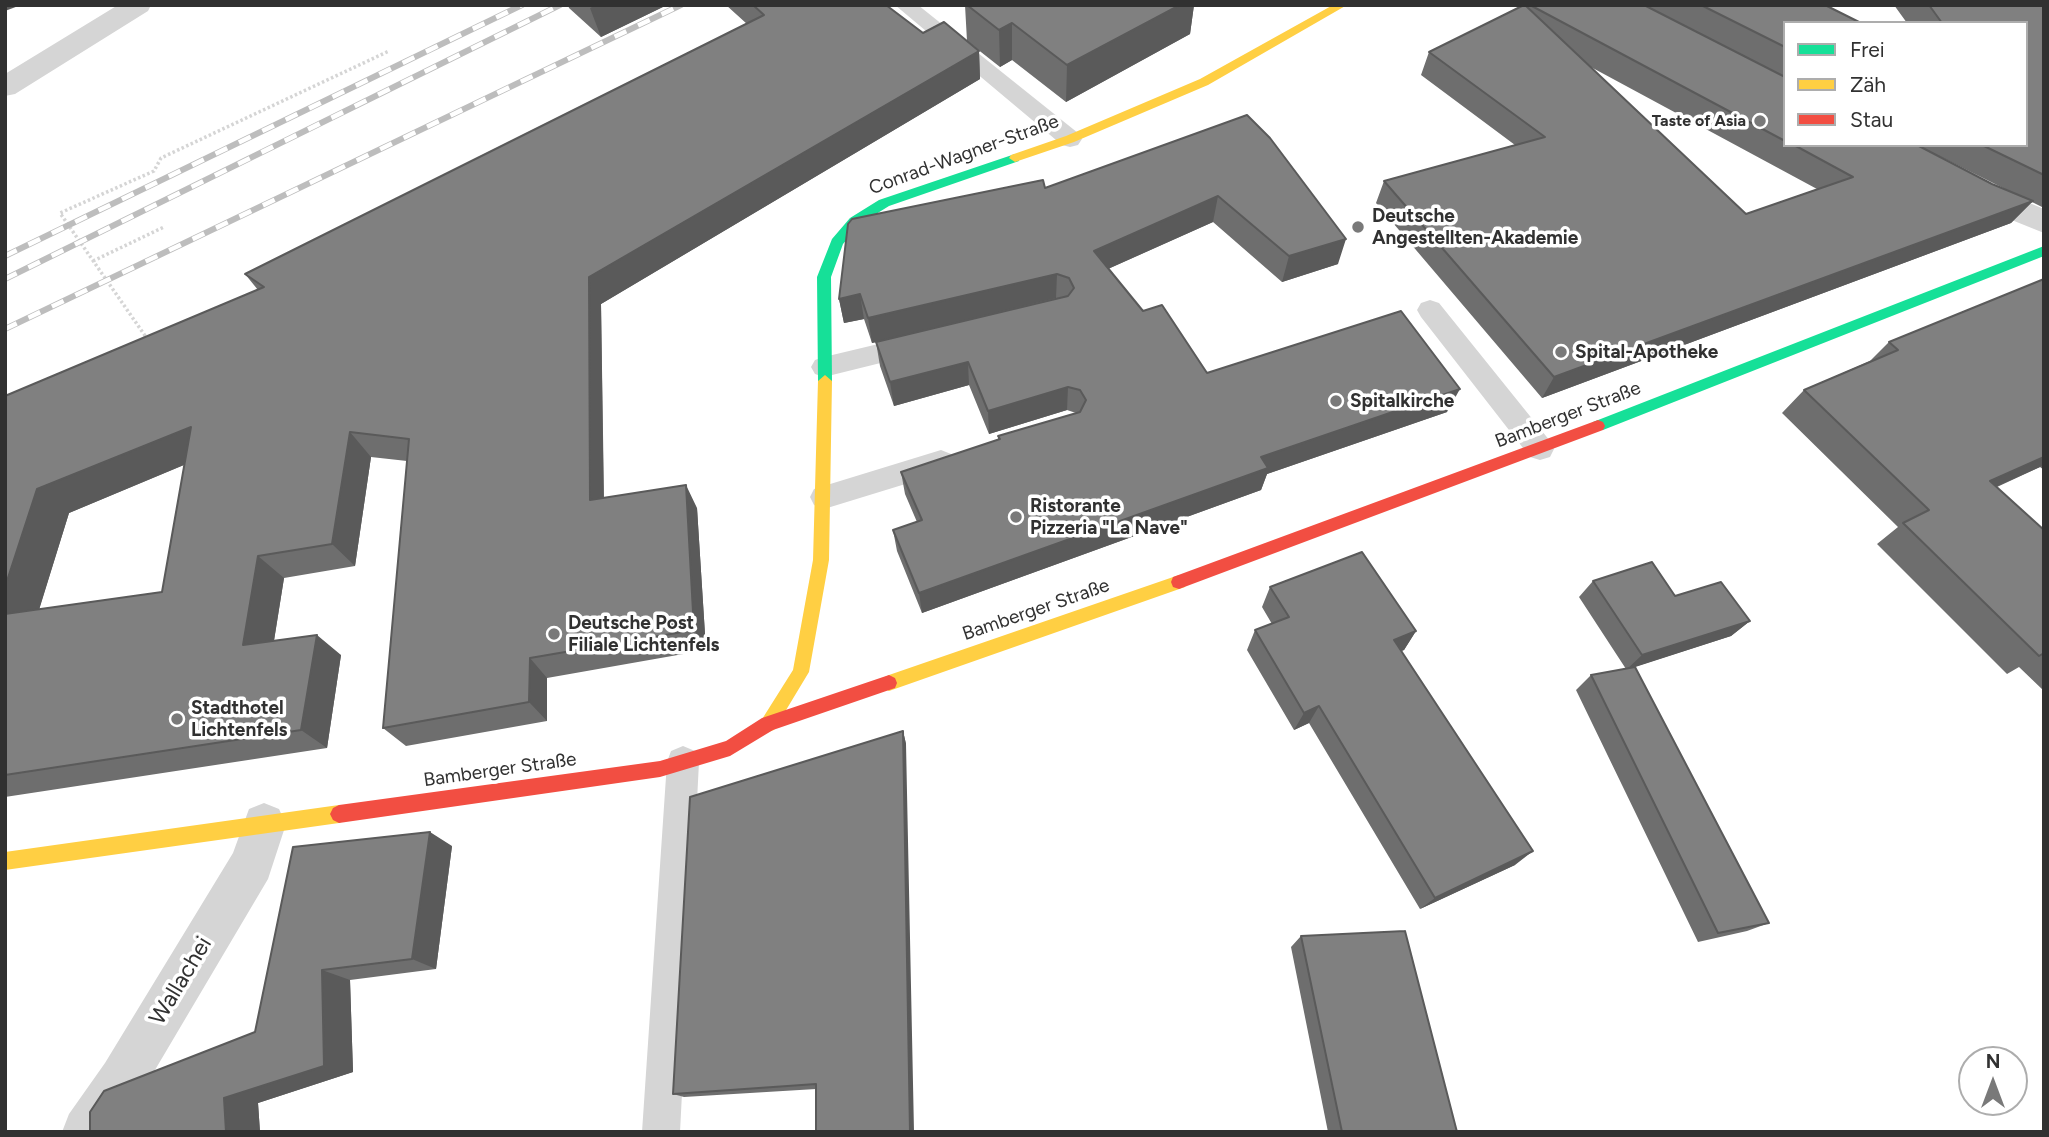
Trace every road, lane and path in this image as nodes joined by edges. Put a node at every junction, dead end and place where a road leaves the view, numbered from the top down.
1 (138, 5) edge
2 (905, 5) edge
3 (1342, 5) edge
4 (389, 51) dead end
5 (5, 87) edge
6 (1070, 139) junction
7 (1889, 147) edge
8 (2044, 222) edge
9 (163, 227) dead end
10 (2044, 251) edge
11 (93, 261) junction
12 (1430, 310) dead end
13 (941, 339) edge
14 (150, 343) edge
15 (824, 367) junction
16 (1539, 449) junction
17 (965, 455) edge
18 (824, 497) junction
19 (768, 724) junction
20 (683, 762) junction
21 (264, 824) junction
22 (5, 861) edge
23 (87, 1132) edge
24 (661, 1132) edge

1 - 5 street
2 - 6 lane
3 - 6 street, Conrad-Wagner-Straße
4 - 11 path
6 - 15 street, Conrad-Wagner-Straße
7 - 8 street
9 - 11 path
10 - 16 street, Bamberger Straße
11 - 14 path
12 - 16 lane
13 - 15 lane
15 - 18 street, Conrad-Wagner-Straße
16 - 19 street, Bamberger Straße
17 - 18 lane
18 - 19 street, Conrad-Wagner-Straße
19 - 20 street, Bamberger Straße
20 - 21 street, Bamberger Straße
20 - 24 lane
21 - 22 street, Bamberger Straße
21 - 23 street, Wallachei

